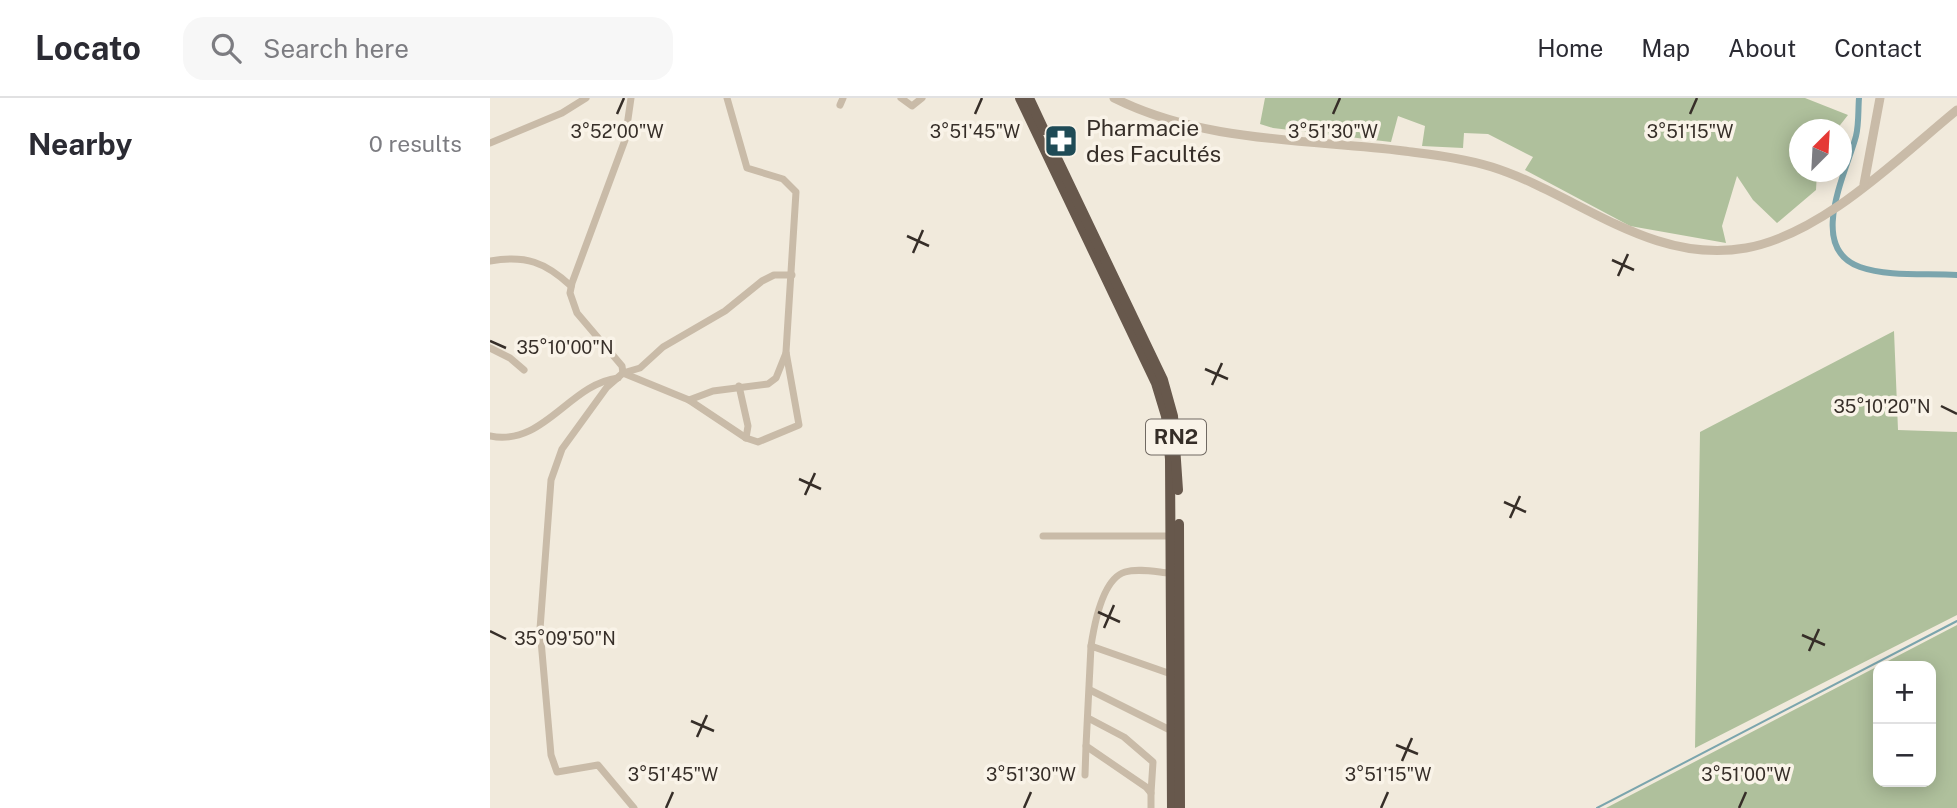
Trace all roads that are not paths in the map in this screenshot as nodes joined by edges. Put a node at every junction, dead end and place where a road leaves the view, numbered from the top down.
1 (586, 98) edge
2 (631, 98) edge
3 (727, 98) edge
4 (901, 98) edge
5 (922, 98) edge
6 (1020, 98) edge
7 (1029, 98) edge
8 (1114, 98) edge
9 (1880, 98) edge
10 (1957, 110) edge
11 (490, 142) edge
12 (1864, 184) junction
13 (490, 261) edge
14 (792, 275) junction
15 (571, 286) junction
16 (490, 348) edge
17 (786, 352) junction
18 (524, 370) dead end
19 (621, 375) junction
20 (740, 386) junction
21 (689, 400) junction
22 (490, 436) edge
23 (746, 438) junction
24 (1043, 536) dead end
25 (1171, 536) junction
26 (1170, 573) junction
27 (1091, 646) junction
28 (1171, 674) junction
29 (1090, 690) junction
30 (1088, 718) junction
31 (1172, 731) junction
32 (1086, 746) junction
33 (1085, 775) dead end
34 (1151, 793) junction
35 (635, 808) edge
36 (1152, 808) edge
37 (1172, 808) edge
38 (1180, 808) edge

1 - 11 street
2 - 15 street
3 - 14 street
4 - 5 street
6 - 25 highway, RN2
7 - 38 highway, RN2
8 - 12 street
9 - 12 street
10 - 12 street
13 - 15 street
14 - 17 street
14 - 19 street
15 - 19 street
16 - 18 street
17 - 20 street
17 - 23 street
19 - 21 street
19 - 22 street
19 - 35 street
20 - 21 street
20 - 23 street
21 - 23 street
24 - 25 street
25 - 26 highway, RN2
26 - 27 street
26 - 28 highway, RN2
27 - 28 street
27 - 29 street
28 - 31 highway, RN2
29 - 30 street
29 - 31 street
30 - 32 street
30 - 34 street
31 - 37 highway, RN2
32 - 33 street
32 - 34 street
34 - 36 street

